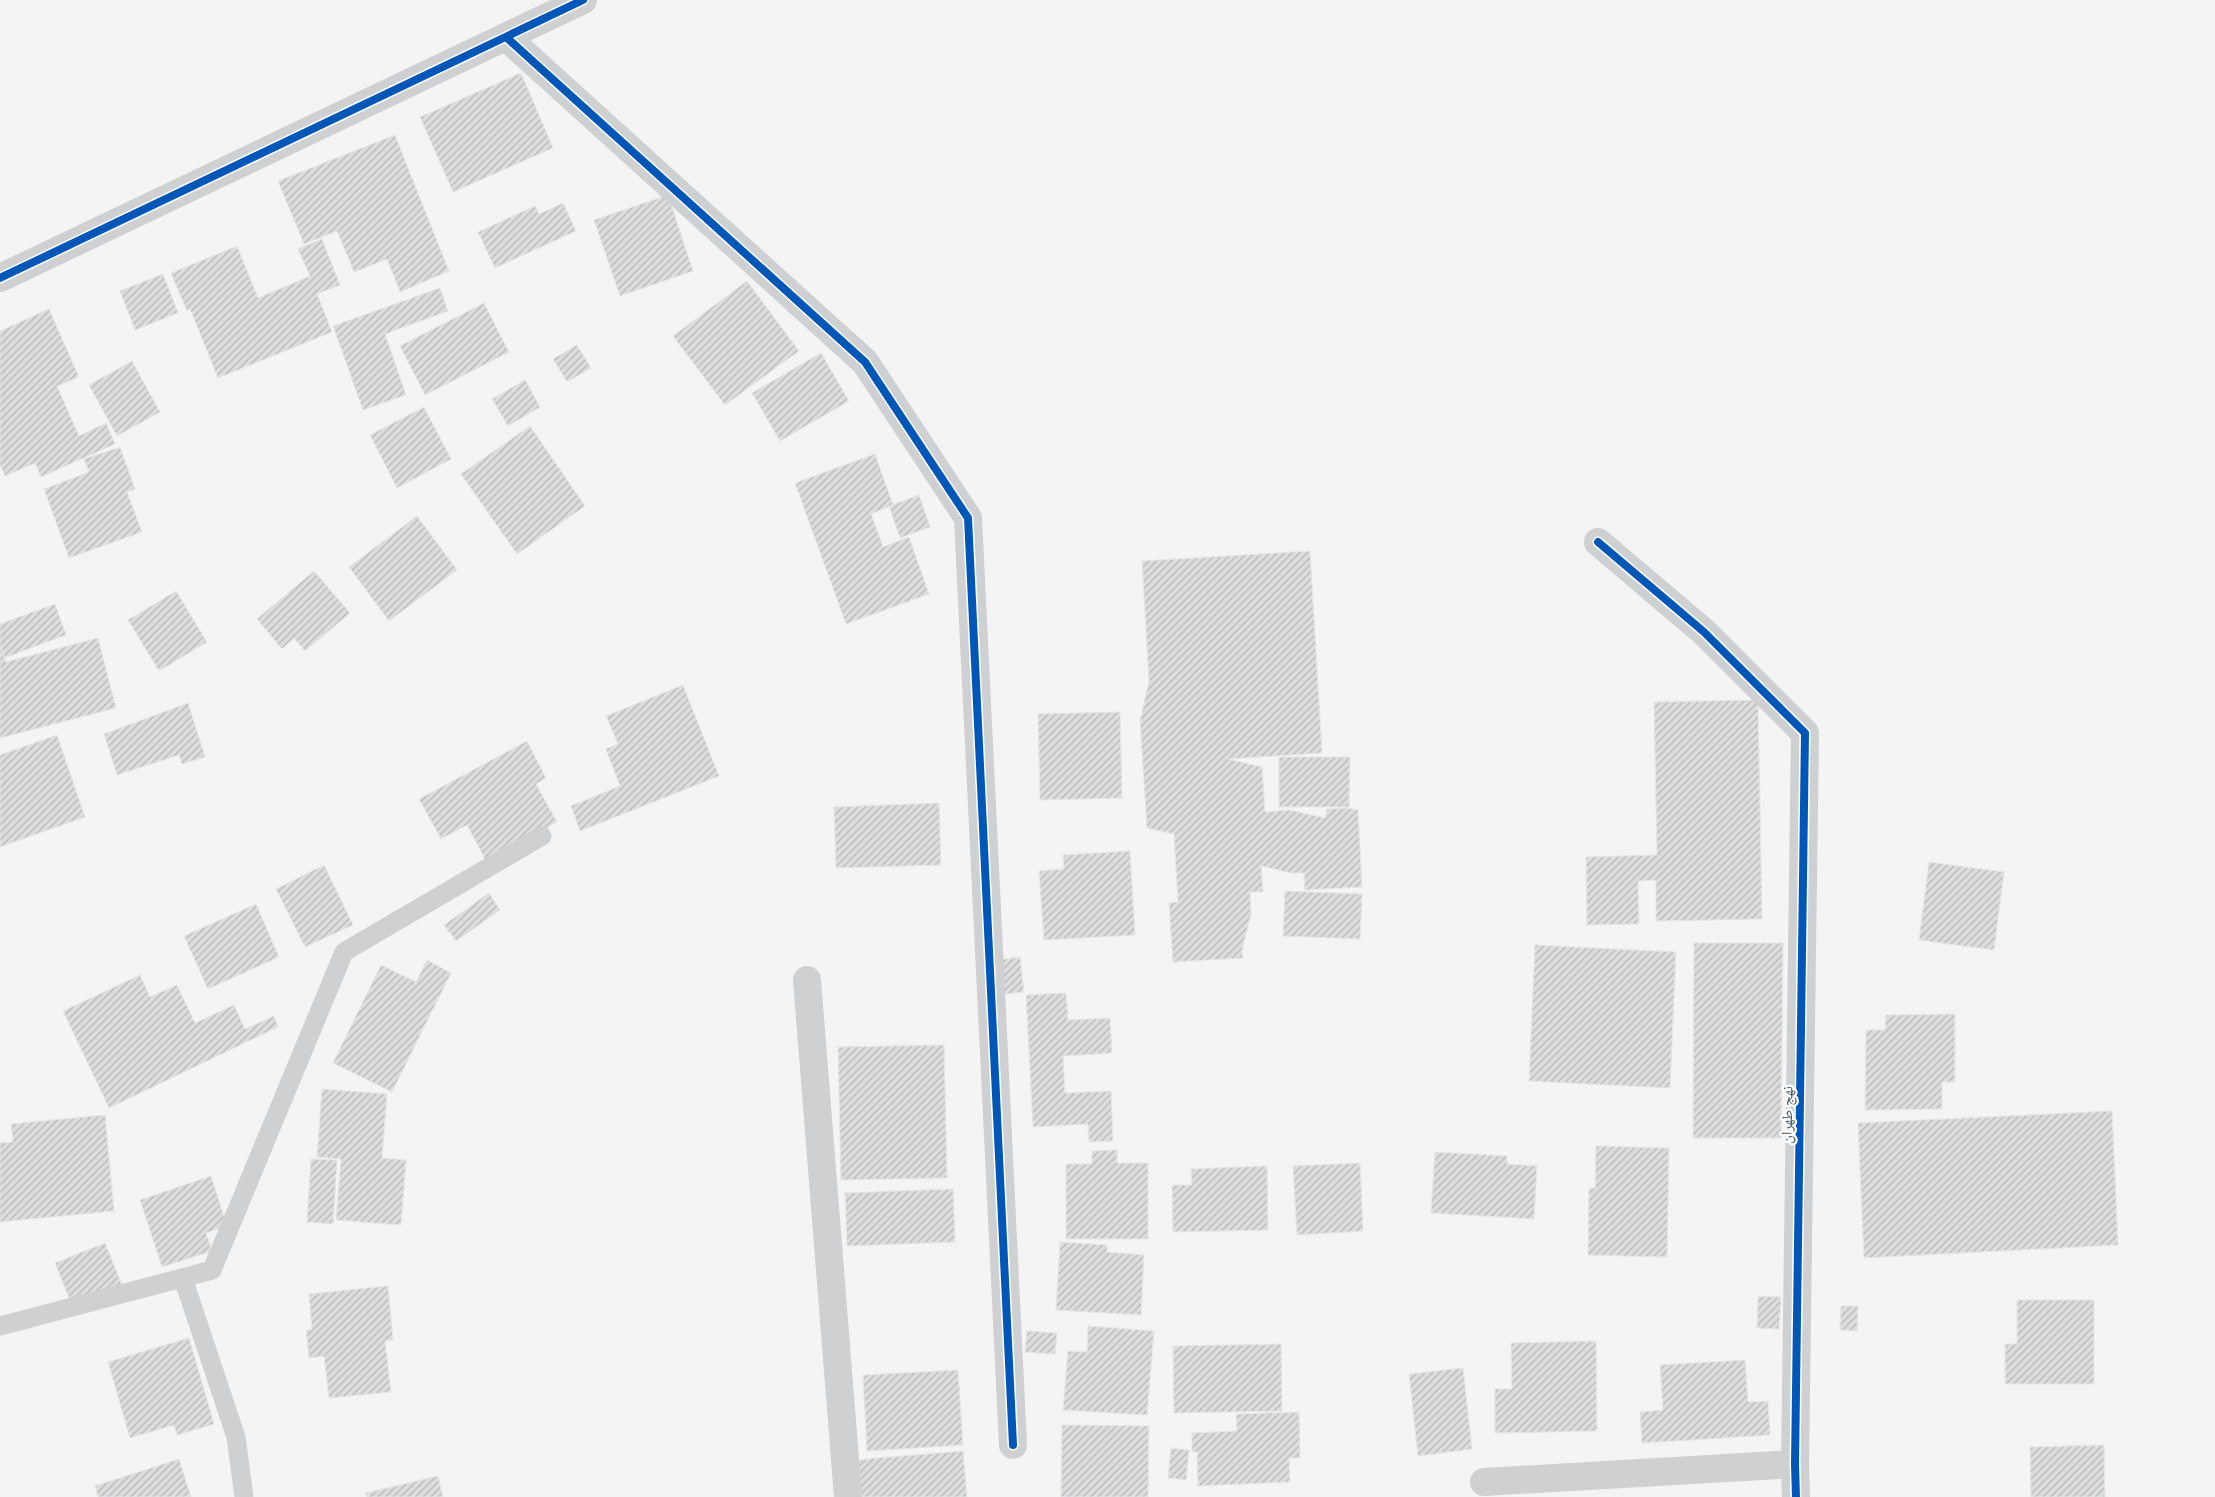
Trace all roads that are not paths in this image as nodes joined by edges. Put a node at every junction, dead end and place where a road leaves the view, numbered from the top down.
1 (583, 0) edge
2 (506, 37) junction
3 (0, 278) edge
4 (1598, 542) dead end
5 (542, 836) dead end
6 (807, 980) dead end
7 (183, 1278) junction
8 (0, 1326) edge
9 (1013, 1446) dead end
10 (1795, 1464) junction
11 (1484, 1482) dead end
12 (244, 1497) edge
13 (848, 1497) edge
14 (1796, 1497) edge

1 - 2 street
2 - 3 street
2 - 9 street
4 - 10 street, نهج طهران
5 - 7 lane
6 - 13 street
7 - 8 lane
7 - 12 lane
10 - 11 street
10 - 14 street, نهج طهران

